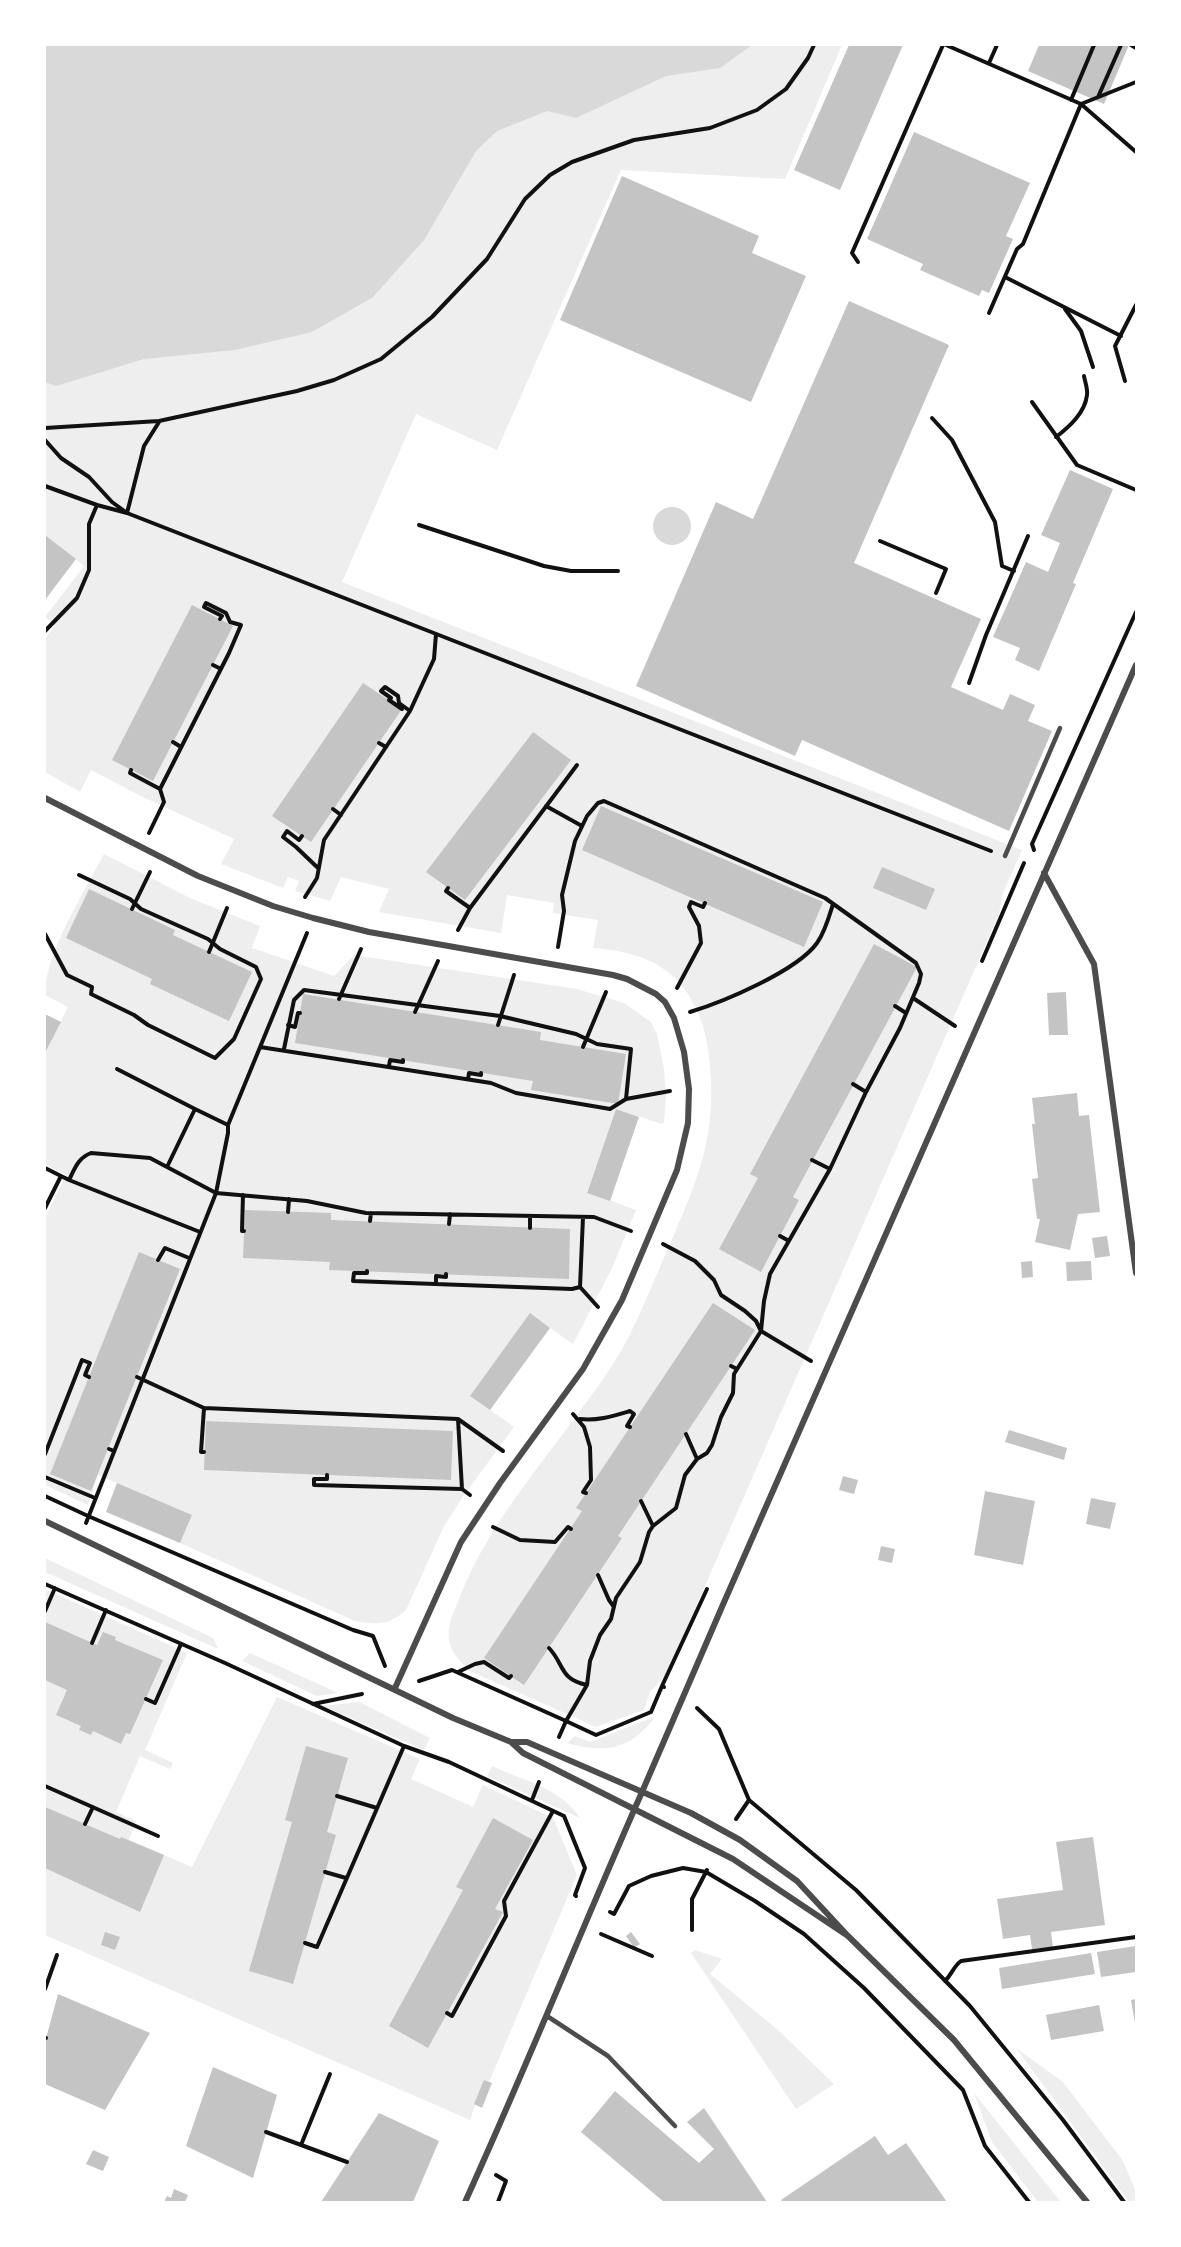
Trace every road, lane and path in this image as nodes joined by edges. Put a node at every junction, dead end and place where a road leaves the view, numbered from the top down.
1 (814, 45) edge
2 (945, 45) edge
3 (997, 45) edge
4 (1094, 45) edge
5 (1120, 45) edge
6 (1131, 45) edge
7 (1136, 48) edge
8 (989, 63) junction
9 (1136, 82) edge
10 (1098, 98) junction
11 (1071, 100) junction
12 (1081, 104) junction
13 (1136, 151) edge
14 (858, 262) dead end
15 (1005, 277) junction
16 (1136, 305) edge
17 (1062, 306) junction
18 (989, 313) dead end
19 (1121, 336) junction
20 (1093, 366) dead end
21 (1084, 376) dead end
22 (1125, 381) dead end
23 (1032, 402) dead end
24 (932, 418) dead end
25 (159, 421) junction
26 (45, 428) edge
27 (1056, 437) junction
28 (45, 440) edge
29 (45, 486) edge
30 (1136, 490) edge
31 (97, 505) junction
32 (127, 513) junction
33 (419, 525) dead end
34 (1028, 536) dead end
35 (880, 541) dead end
36 (1014, 570) junction
37 (618, 571) dead end
38 (936, 593) dead end
39 (220, 619) dead end
40 (47, 624) edge
41 (45, 631) edge
42 (436, 634) junction
43 (213, 665) dead end
44 (1136, 665) edge
45 (221, 669) junction
46 (969, 683) dead end
47 (402, 709) dead end
48 (411, 711) junction
49 (1060, 728) dead end
50 (173, 742) dead end
51 (379, 743) dead end
52 (182, 747) junction
53 (386, 747) junction
54 (577, 765) dead end
55 (131, 770) dead end
56 (160, 789) junction
57 (45, 798) edge
58 (546, 807) junction
59 (333, 809) dead end
60 (341, 815) junction
61 (640, 817) junction
62 (638, 822) dead end
63 (582, 826) junction
64 (302, 836) dead end
65 (142, 847) junction
66 (158, 855) junction
67 (1005, 856) junction
68 (319, 869) junction
69 (1044, 873) junction
70 (79, 875) dead end
71 (448, 888) dead end
72 (234, 890) junction
73 (135, 903) junction
74 (705, 903) dead end
75 (833, 904) junction
76 (470, 908) junction
77 (132, 909) dead end
78 (295, 913) junction
79 (313, 918) junction
80 (369, 932) junction
81 (45, 934) edge
82 (213, 943) junction
83 (448, 946) junction
84 (208, 952) dead end
85 (520, 957) junction
86 (556, 963) junction
87 (613, 975) junction
88 (340, 997) junction
89 (913, 998) junction
90 (665, 1002) junction
91 (418, 1005) junction
92 (895, 1006) dead end
93 (415, 1012) dead end
94 (300, 1013) dead end
95 (906, 1013) junction
96 (500, 1016) junction
97 (674, 1018) junction
98 (498, 1024) dead end
99 (288, 1025) junction
100 (955, 1026) dead end
101 (586, 1039) junction
102 (260, 1047) junction
103 (583, 1047) dead end
104 (284, 1049) junction
105 (403, 1060) dead end
106 (389, 1066) junction
107 (117, 1069) dead end
108 (481, 1073) dead end
109 (468, 1079) junction
110 (853, 1084) dead end
111 (689, 1089) junction
112 (866, 1092) junction
113 (626, 1099) junction
114 (195, 1109) junction
115 (228, 1125) junction
116 (812, 1160) dead end
117 (167, 1167) junction
118 (45, 1168) edge
119 (830, 1169) junction
120 (62, 1176) junction
121 (69, 1180) junction
122 (216, 1193) junction
123 (243, 1195) junction
124 (289, 1199) junction
125 (45, 1208) edge
126 (288, 1212) dead end
127 (371, 1213) junction
128 (450, 1215) junction
129 (530, 1216) junction
130 (583, 1217) junction
131 (370, 1221) dead end
132 (449, 1224) dead end
133 (530, 1228) dead end
134 (244, 1231) dead end
135 (200, 1232) junction
136 (780, 1236) dead end
137 (648, 1237) junction
138 (789, 1241) junction
139 (189, 1258) junction
140 (158, 1260) dead end
141 (368, 1271) dead end
142 (1136, 1273) edge
143 (446, 1274) dead end
144 (436, 1284) junction
145 (580, 1287) junction
146 (610, 1322) junction
147 (761, 1331) junction
148 (731, 1366) dead end
149 (737, 1369) junction
150 (826, 1370) junction
151 (89, 1377) dead end
152 (137, 1377) dead end
153 (143, 1380) junction
154 (558, 1403) junction
155 (204, 1408) junction
156 (458, 1419) junction
157 (579, 1419) junction
158 (630, 1427) dead end
159 (686, 1434) dead end
160 (108, 1449) dead end
161 (114, 1451) junction
162 (204, 1452) dead end
163 (45, 1454) edge
164 (697, 1459) junction
165 (516, 1460) junction
166 (327, 1475) dead end
167 (45, 1477) edge
168 (462, 1489) junction
169 (586, 1494) dead end
170 (45, 1496) edge
171 (95, 1498) junction
172 (640, 1502) dead end
173 (485, 1504) junction
174 (88, 1516) junction
175 (477, 1517) junction
176 (45, 1521) edge
177 (653, 1526) junction
178 (571, 1529) dead end
179 (80, 1537) junction
180 (598, 1575) dead end
181 (45, 1584) edge
182 (55, 1588) junction
183 (615, 1607) junction
184 (106, 1610) junction
185 (45, 1611) edge
186 (92, 1643) dead end
187 (181, 1644) junction
188 (549, 1648) dead end
189 (457, 1672) junction
190 (511, 1676) dead end
191 (587, 1684) junction
192 (395, 1689) junction
193 (684, 1695) junction
194 (146, 1699) dead end
195 (313, 1704) junction
196 (566, 1721) junction
197 (511, 1742) junction
198 (404, 1746) junction
199 (551, 1753) junction
200 (45, 1786) edge
201 (641, 1793) junction
202 (337, 1796) dead end
203 (93, 1807) junction
204 (377, 1808) junction
205 (634, 1809) junction
206 (553, 1811) junction
207 (85, 1824) dead end
208 (158, 1836) dead end
209 (325, 1872) dead end
210 (705, 1872) junction
211 (346, 1878) junction
212 (594, 1905) junction
213 (584, 1927) junction
214 (692, 1930) dead end
215 (848, 1936) junction
216 (1136, 1937) edge
217 (305, 1943) dead end
218 (57, 1955) dead end
219 (652, 1956) dead end
220 (945, 1981) junction
221 (45, 1989) edge
222 (447, 2013) dead end
223 (548, 2016) junction
224 (330, 2074) dead end
225 (675, 2126) dead end
226 (266, 2132) dead end
227 (301, 2145) junction
228 (347, 2162) dead end
229 (482, 2167) junction
230 (465, 2202) edge
231 (498, 2202) edge
232 (1029, 2202) edge
233 (1087, 2202) edge
234 (1124, 2202) edge

1 - 25 path
2 - 8 path
2 - 14 path
3 - 8 path
4 - 11 path
5 - 10 path
6 - 7 path
8 - 11 path
9 - 10 path
10 - 12 path
11 - 12 path
12 - 13 path
12 - 15 path
15 - 17 path
15 - 18 path
16 - 19 path
17 - 19 path
17 - 20 path
19 - 22 path
21 - 27 path
23 - 27 path
24 - 36 path
25 - 26 path
25 - 32 path
27 - 30 path
28 - 32 path
29 - 31 path
31 - 32 path
31 - 40 path
32 - 42 path
33 - 37 path
34 - 36 path
35 - 38 path
36 - 46 path
39 - 45 path
40 - 41 path
42 - 48 path
42 - 67 path
43 - 45 path
44 - 69 street
45 - 52 path
47 - 48 path
48 - 53 path
49 - 67 lane
50 - 52 path
51 - 53 path
52 - 56 path
53 - 60 path
54 - 58 path
55 - 56 path
56 - 65 path
57 - 65 street
58 - 63 path
58 - 76 path
59 - 60 path
60 - 68 path
61 - 62 path
61 - 63 path
61 - 75 path
63 - 86 path
64 - 68 path
65 - 66 street
66 - 72 street
66 - 73 path
67 - 69 path
68 - 78 path
69 - 142 street
69 - 150 street
70 - 73 path
71 - 76 path
72 - 78 street
72 - 82 path
73 - 77 path
73 - 82 path
74 - 90 path
75 - 89 path
75 - 97 path
76 - 83 path
78 - 79 street
79 - 80 street
79 - 102 path
80 - 83 street
80 - 88 path
81 - 82 path
82 - 84 path
83 - 85 street
83 - 91 path
85 - 86 street
85 - 96 path
86 - 87 street
87 - 90 street
87 - 101 path
88 - 91 path
88 - 99 path
89 - 95 path
89 - 100 path
90 - 97 street
91 - 93 path
91 - 96 path
92 - 95 path
94 - 99 path
95 - 112 path
96 - 98 path
96 - 101 path
97 - 111 street
99 - 104 path
101 - 103 path
101 - 113 path
102 - 104 path
102 - 115 path
104 - 106 path
105 - 106 path
106 - 109 path
107 - 114 path
108 - 109 path
109 - 113 path
110 - 112 path
111 - 113 path
111 - 137 street
112 - 119 path
114 - 115 path
114 - 117 path
115 - 122 path
116 - 119 path
117 - 121 path
117 - 122 path
118 - 120 path
119 - 138 path
120 - 121 path
120 - 125 path
121 - 135 path
122 - 123 path
122 - 135 path
123 - 124 path
123 - 134 path
124 - 126 path
124 - 127 path
127 - 128 path
127 - 131 path
128 - 129 path
128 - 132 path
129 - 130 path
129 - 133 path
130 - 137 path
130 - 145 path
135 - 139 path
136 - 138 path
137 - 146 street
137 - 147 path
138 - 147 path
139 - 140 path
139 - 153 path
141 - 144 path
143 - 144 path
144 - 145 path
145 - 146 path
146 - 154 street
147 - 149 path
147 - 150 path
148 - 149 path
149 - 164 path
150 - 193 street
151 - 163 path
152 - 153 path
153 - 155 path
153 - 161 path
154 - 157 path
154 - 165 street
155 - 156 path
155 - 162 path
156 - 165 path
156 - 168 path
157 - 158 path
157 - 169 path
159 - 164 path
160 - 161 path
161 - 171 path
164 - 177 path
165 - 173 street
166 - 168 path
167 - 171 path
168 - 173 path
170 - 174 path
171 - 174 path
172 - 177 path
173 - 175 street
174 - 179 path
174 - 192 path
175 - 178 path
175 - 192 street
176 - 179 street
177 - 183 path
179 - 192 street
180 - 183 path
181 - 182 path
182 - 184 path
182 - 185 path
183 - 191 path
184 - 186 path
184 - 187 path
187 - 194 path
187 - 195 path
188 - 191 path
189 - 190 path
189 - 192 path
189 - 196 path
191 - 196 path
192 - 195 path
192 - 197 street
193 - 196 path
193 - 201 street
193 - 220 path
195 - 198 path
196 - 199 path
197 - 199 street
197 - 205 street
198 - 204 path
198 - 206 path
199 - 201 street
200 - 203 path
201 - 205 street
201 - 215 street
202 - 204 path
203 - 207 path
203 - 208 path
204 - 211 path
205 - 212 street
205 - 215 street
206 - 212 path
206 - 222 path
209 - 211 path
210 - 212 path
210 - 214 path
210 - 232 path
211 - 217 path
212 - 213 street
213 - 219 path
213 - 223 street
215 - 233 street
216 - 220 path
218 - 221 path
220 - 234 path
223 - 225 lane
223 - 229 street
224 - 227 path
226 - 227 path
227 - 228 path
229 - 230 street
229 - 231 path

